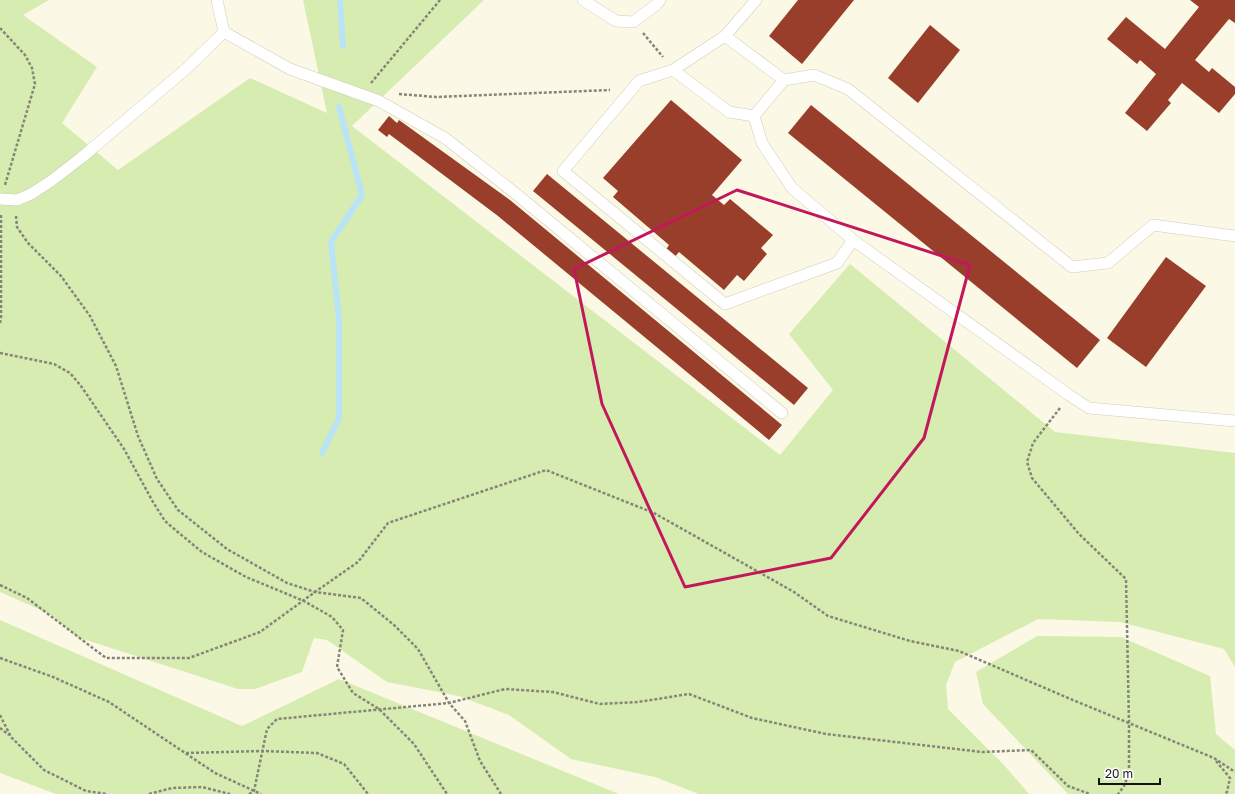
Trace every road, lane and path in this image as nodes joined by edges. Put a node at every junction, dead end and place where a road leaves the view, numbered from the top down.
1 (217, 0) edge
2 (440, 0) edge
3 (583, 0) edge
4 (660, 0) edge
5 (756, 0) edge
6 (633, 22) junction
7 (0, 28) edge
8 (224, 32) junction
9 (725, 36) junction
10 (673, 70) junction
11 (784, 80) junction
12 (368, 87) dead end
13 (632, 89) junction
14 (397, 94) dead end
15 (754, 116) junction
16 (31, 194) junction
17 (1, 199) edge
18 (1235, 236) edge
19 (853, 240) junction
20 (0, 322) edge
21 (0, 352) edge
22 (1069, 395) junction
23 (782, 413) dead end
24 (1235, 421) edge
25 (0, 585) edge
26 (315, 592) junction
27 (304, 601) junction
28 (0, 658) edge
29 (449, 703) junction
30 (379, 709) junction
31 (0, 715) edge
32 (1129, 724) junction
33 (0, 728) edge
34 (11, 737) junction
35 (262, 751) junction
36 (186, 753) junction
37 (1214, 758) junction
38 (1235, 772) edge
39 (254, 791) junction
40 (107, 794) edge
41 (152, 794) edge
42 (230, 794) edge
43 (249, 794) edge
44 (261, 794) edge
45 (368, 794) edge
46 (447, 794) edge
47 (501, 794) edge
48 (1090, 794) edge
49 (1118, 794) edge
50 (1224, 794) edge

1 - 8 lane
2 - 12 path
3 - 6 lane
4 - 6 lane
5 - 9 lane
6 - 10 path
7 - 17 path
8 - 16 lane
8 - 23 lane
9 - 10 lane
9 - 11 lane
10 - 13 lane
10 - 15 lane
11 - 15 lane
11 - 18 lane
13 - 14 path
13 - 19 lane
15 - 19 lane
16 - 17 lane
16 - 26 path
17 - 20 path
19 - 22 lane
21 - 27 path
22 - 24 lane
22 - 32 path
25 - 27 path
26 - 27 path
26 - 29 path
26 - 32 path
27 - 30 path
28 - 36 path
29 - 30 path
29 - 47 path
29 - 48 path
30 - 35 path
30 - 46 path
31 - 34 path
32 - 37 path
32 - 49 path
33 - 34 path
34 - 40 path
35 - 36 path
35 - 39 path
35 - 45 path
36 - 39 path
37 - 38 path
37 - 50 path
39 - 43 path
39 - 44 path
41 - 42 path

